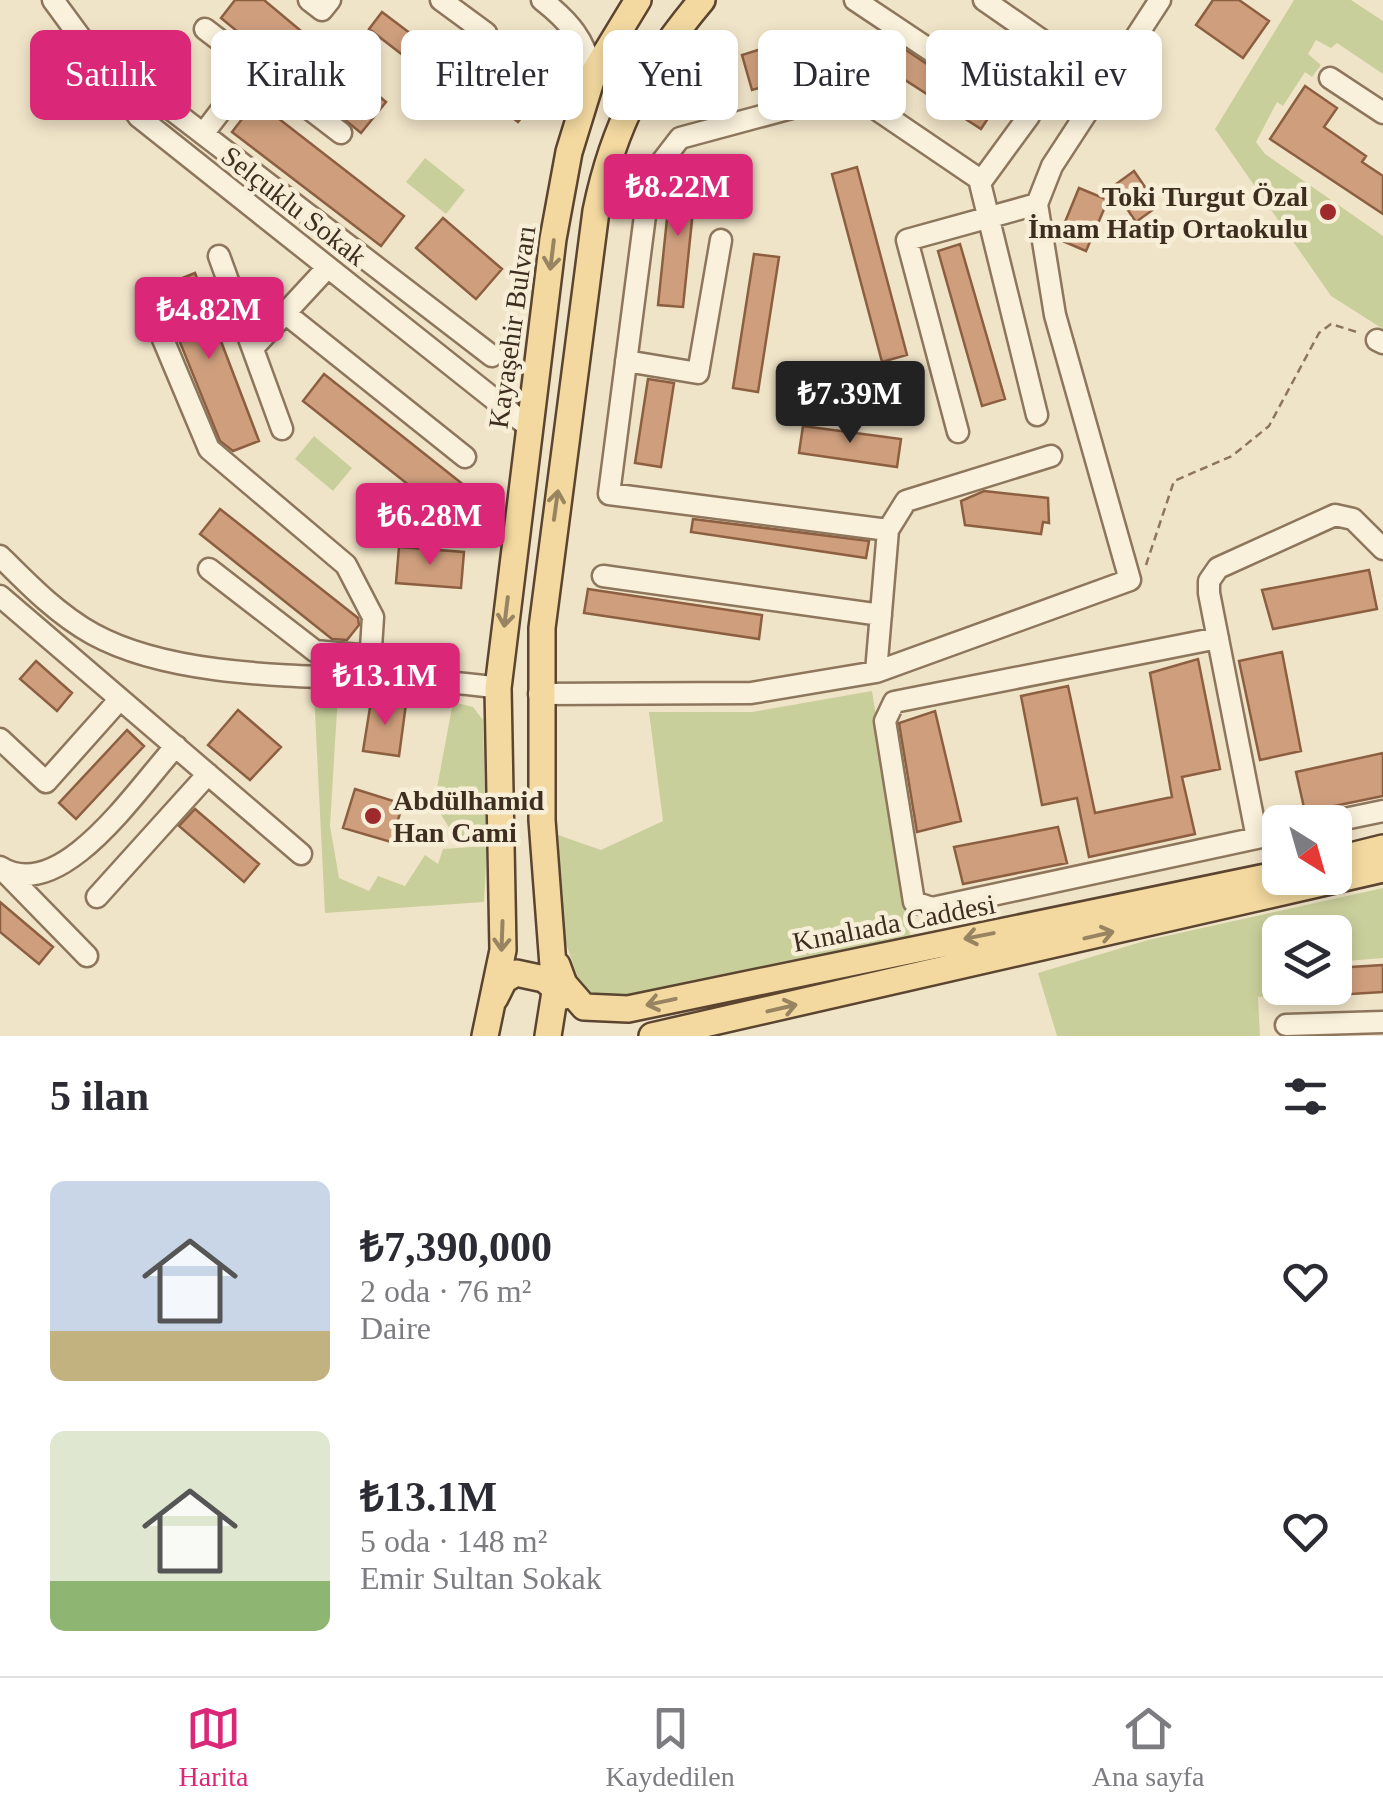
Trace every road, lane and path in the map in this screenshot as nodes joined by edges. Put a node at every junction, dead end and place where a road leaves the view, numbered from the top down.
1 (53, 0) edge
2 (308, 0) edge
3 (330, 0) edge
4 (442, 0) edge
5 (542, 0) edge
6 (638, 0) edge
7 (702, 0) edge
8 (855, 0) edge
9 (984, 0) edge
10 (1160, 0) edge
11 (1024, 28) joint
12 (205, 30) dead end
13 (482, 30) edge
14 (1027, 30) edge
15 (211, 35) edge
16 (926, 47) edge
17 (592, 74) junction
18 (1330, 78) dead end
19 (1383, 112) edge
20 (184, 120) edge
21 (214, 120) edge
22 (323, 120) edge
23 (1025, 120) edge
24 (340, 133) dead end
25 (203, 134) junction
26 (982, 181) junction
27 (1036, 204) junction
28 (986, 218) junction
29 (721, 240) dead end
30 (220, 256) dead end
31 (328, 268) junction
32 (407, 292) junction
33 (285, 313) junction
34 (389, 316) junction
35 (157, 325) dead end
36 (1380, 342) edge
37 (253, 348) junction
38 (492, 356) dead end
39 (626, 361) junction
40 (1037, 414) dead end
41 (529, 427) junction
42 (282, 428) dead end
43 (958, 432) dead end
44 (1051, 456) dead end
45 (465, 458) dead end
46 (888, 530) junction
47 (1383, 549) edge
48 (513, 551) junction
49 (0, 556) edge
50 (548, 557) junction
51 (209, 569) dead end
52 (602, 576) dead end
53 (1130, 580) junction
54 (0, 596) edge
55 (881, 616) junction
56 (94, 634) junction
57 (1218, 638) junction
58 (370, 656) junction
59 (77, 662) junction
60 (876, 672) junction
61 (368, 679) junction
62 (498, 688) junction
63 (539, 694) junction
64 (120, 699) junction
65 (0, 739) edge
66 (176, 746) junction
67 (540, 758) junction
68 (496, 759) junction
69 (208, 774) junction
70 (1383, 811) edge
71 (1352, 817) edge
72 (1262, 837) edge
73 (1257, 838) junction
74 (1383, 848) edge
75 (301, 854) dead end
76 (1352, 856) edge
77 (1, 868) edge
78 (1383, 869) edge
79 (1262, 878) edge
80 (97, 897) dead end
81 (554, 950) junction
82 (87, 956) dead end
83 (555, 992) junction
84 (492, 1003) junction
85 (584, 1007) junction
86 (1383, 1022) edge
87 (1286, 1025) dead end
88 (744, 1026) edge
89 (485, 1036) edge
90 (498, 1036) edge
91 (548, 1036) edge
92 (652, 1036) edge

1 - 31 street, Selçuklu Sokak
2 - 3 street
4 - 13 street
5 - 17 street
6 - 17 main road, Kayaşehir Bulvarı
50 -> 7 main road
8 - 16 street
9 - 11 street
10 - 27 street
11 - 14 street
12 - 15 street
17 -> 41 main road, Kayaşehir Bulvarı
18 - 19 street
20 - 25 street
21 - 25 street
22 - 24 street
23 - 26 street
25 - 32 street
26 - 28 street
26 - 39 street
27 - 28 street
27 - 53 street
28 - 40 street
28 - 43 street
29 - 39 street
30 - 37 street
31 - 33 street
31 - 34 street, Selçuklu Sokak
32 - 34 street
32 - 38 street
33 - 37 street
33 - 45 street
34 - 41 street, Selçuklu Sokak
35 - 58 street
36 - 53 path
37 - 42 street
39 - 46 street
41 - 48 main road, Kayaşehir Bulvarı
44 - 46 street
46 - 55 street
47 - 57 street
48 - 50 main road
48 -> 62 main road, Kayaşehir Bulvarı
49 - 56 street
50 - 63 main road
51 - 58 street
52 - 55 street
53 - 60 street
54 - 59 street
55 - 60 street
56 - 59 street
56 - 61 street
57 - 73 street
57 - 73 street
58 - 61 street
59 - 64 street
60 - 63 street
61 - 62 street
62 - 68 main road, Kayaşehir Bulvarı
63 - 67 main road
64 - 65 street
64 - 66 street
66 - 69 street
66 - 77 street
67 - 68 main road
67 - 81 main road
68 -> 84 main road, Kayaşehir Bulvarı
69 - 75 street
69 - 80 street
70 - 71 street
72 - 73 street
74 - 76 main road
77 - 82 street
88 -> 78 main road, Kınalıada Caddesi
79 -> 85 main road, Kınalıada Caddesi
81 - 83 main road
81 - 85 main road
83 - 84 main road
83 - 85 main road
83 - 91 main road
84 - 89 main road, Kayaşehir Bulvarı
84 - 90 main road
86 - 87 street
88 - 92 main road, Kınalıada Caddesi

